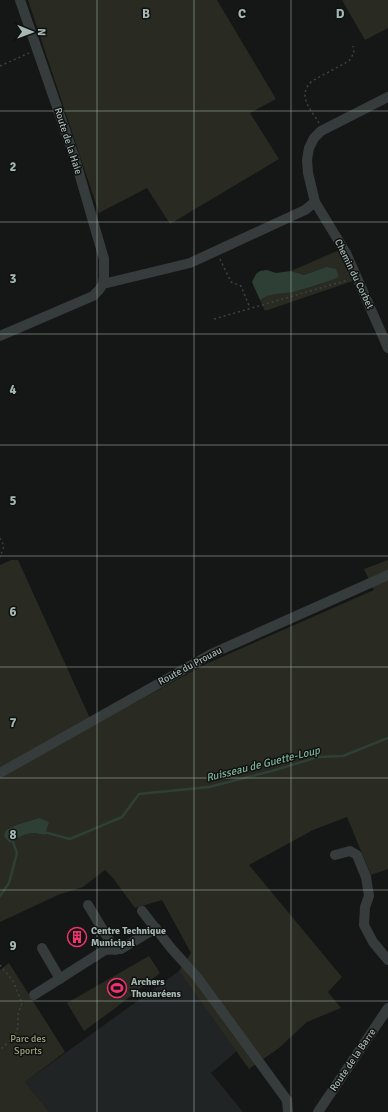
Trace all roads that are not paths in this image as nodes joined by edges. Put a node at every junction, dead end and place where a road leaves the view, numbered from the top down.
1 (20, 0) edge
2 (388, 98) edge
3 (315, 202) junction
4 (103, 284) junction
5 (0, 336) edge
6 (388, 348) edge
7 (388, 575) edge
8 (0, 773) edge
9 (335, 855) dead end
10 (88, 905) dead end
11 (142, 911) dead end
12 (156, 928) junction
13 (42, 948) dead end
14 (115, 950) junction
15 (388, 960) edge
16 (60, 979) junction
17 (34, 995) dead end
18 (388, 1008) edge
19 (288, 1112) edge
20 (318, 1112) edge

1 - 4 street, Route de la Haie
2 - 3 street
3 - 4 street
3 - 6 street, Chemin du Corbet
4 - 5 street
7 - 8 street, Route du Prouau
9 - 15 street
10 - 14 street
11 - 12 street
12 - 14 street
12 - 19 street
13 - 16 street
14 - 16 street
16 - 17 street
18 - 20 street, Route de la Barre

